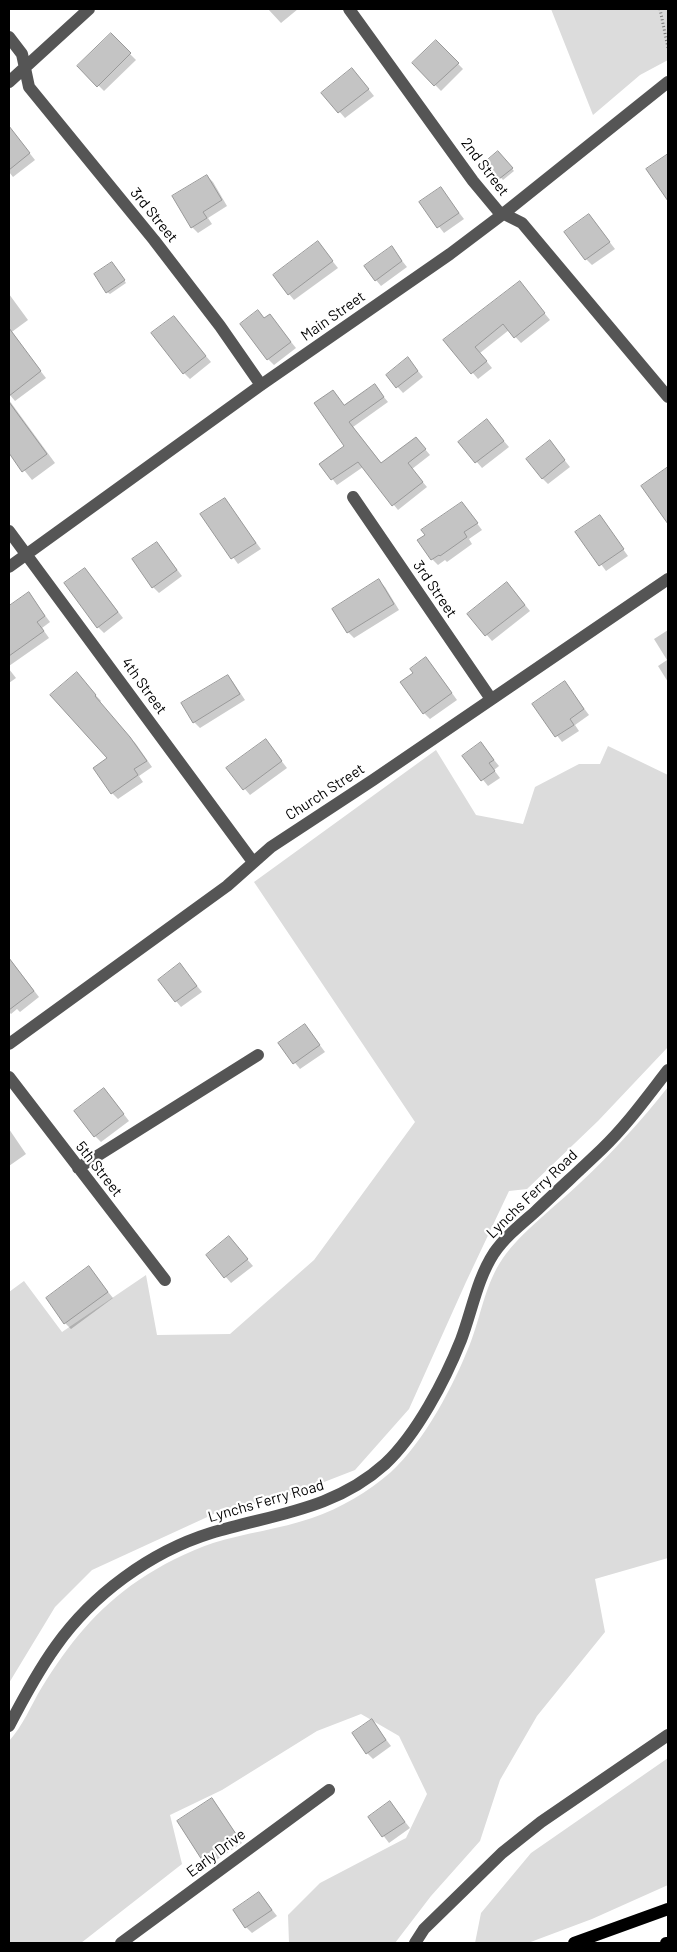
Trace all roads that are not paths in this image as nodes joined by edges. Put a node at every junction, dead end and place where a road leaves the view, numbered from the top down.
1 (89, 9) edge
2 (349, 9) edge
3 (9, 37) edge
4 (25, 67) junction
5 (9, 82) edge
6 (668, 82) edge
7 (503, 214) junction
8 (261, 385) junction
9 (668, 397) edge
10 (353, 497) dead end
11 (9, 530) edge
12 (27, 554) junction
13 (9, 567) edge
14 (668, 579) edge
15 (491, 699) junction
16 (253, 862) junction
17 (9, 1044) edge
18 (258, 1055) dead end
19 (668, 1070) edge
20 (9, 1077) edge
21 (78, 1168) junction
22 (165, 1280) dead end
23 (9, 1726) edge
24 (668, 1734) edge
25 (329, 1790) dead end
26 (668, 1910) edge
27 (121, 1943) edge
28 (416, 1943) edge
29 (574, 1943) edge

1 - 4 street
2 - 7 street, 2nd Street
3 - 4 street, 3rd Street
4 - 5 street
4 - 8 street, 3rd Street
6 - 7 street, Main Street
7 - 8 street, Main Street
7 - 9 street, 2nd Street
8 - 12 street, Main Street
10 - 15 street, 3rd Street
11 - 12 street, 4th Street
12 - 13 street, Main Street
12 - 16 street, 4th Street
14 - 15 street, Church Street
15 - 16 street, Church Street
16 - 17 street, Church Street
18 - 21 street
19 - 23 street, Lynchs Ferry Road
20 - 21 street, 5th Street
21 - 22 street, 5th Street
24 - 28 street
25 - 27 street, Early Drive
26 - 29 main road

